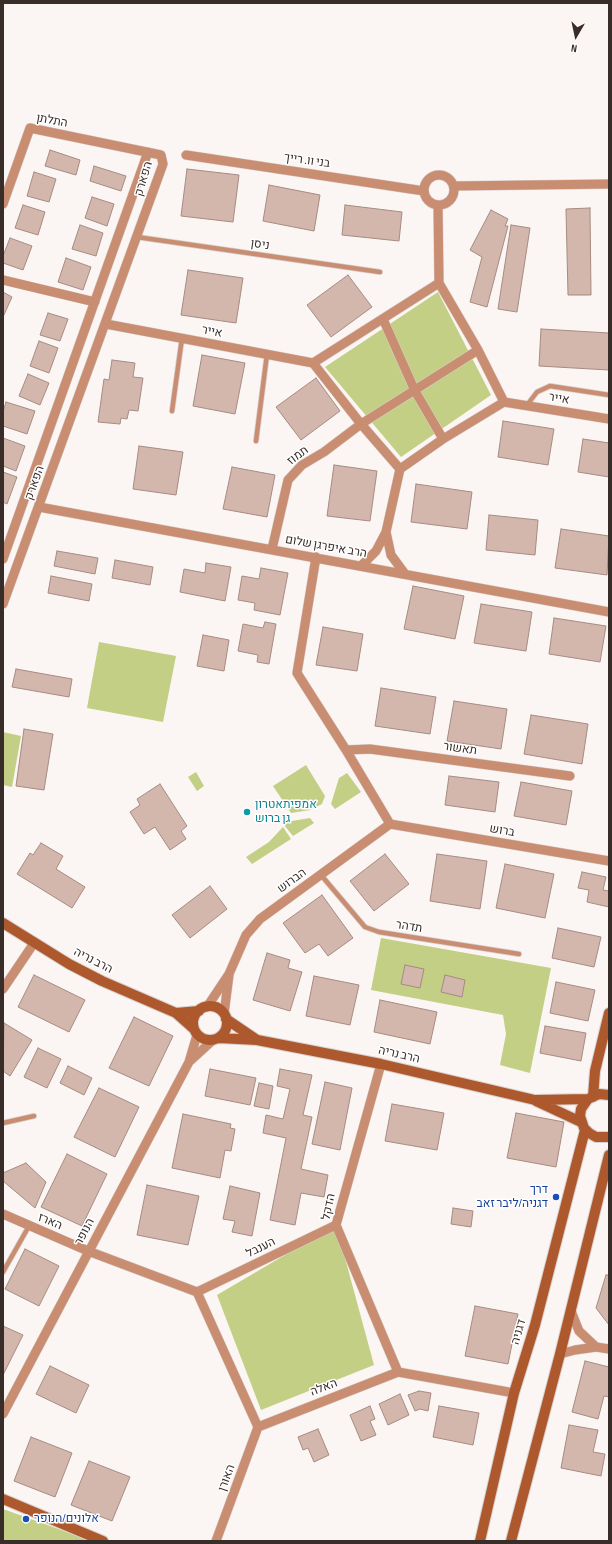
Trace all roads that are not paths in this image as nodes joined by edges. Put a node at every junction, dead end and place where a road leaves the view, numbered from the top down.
1 (148, 152) junction
2 (186, 155) dead end
3 (609, 184) edge
4 (454, 186) junction
5 (424, 191) junction
6 (3, 204) edge
7 (438, 206) junction
8 (137, 237) junction
9 (380, 272) dead end
10 (3, 280) edge
11 (439, 282) junction
12 (95, 302) junction
13 (383, 319) junction
14 (106, 324) junction
15 (182, 338) junction
16 (478, 350) junction
17 (267, 354) junction
18 (313, 363) junction
19 (416, 391) junction
20 (609, 395) edge
21 (504, 402) junction
22 (527, 406) junction
23 (172, 411) dead end
24 (609, 419) edge
25 (362, 424) junction
26 (443, 439) junction
27 (256, 441) dead end
28 (400, 469) junction
29 (39, 507) junction
30 (386, 532) junction
31 (272, 549) junction
32 (316, 557) junction
33 (3, 559) edge
34 (361, 566) junction
35 (405, 574) junction
36 (3, 604) edge
37 (609, 612) edge
38 (346, 750) junction
39 (570, 776) dead end
40 (390, 824) junction
41 (609, 861) edge
42 (321, 875) junction
43 (3, 923) edge
44 (34, 943) junction
45 (519, 954) dead end
46 (229, 974) junction
47 (3, 989) edge
48 (203, 1009) junction
49 (176, 1013) junction
50 (609, 1013) edge
51 (225, 1016) junction
52 (196, 1032) junction
53 (216, 1039) junction
54 (257, 1040) junction
55 (189, 1062) junction
56 (381, 1064) junction
57 (609, 1095) edge
58 (590, 1098) junction
59 (534, 1100) junction
60 (34, 1116) dead end
61 (3, 1123) edge
62 (583, 1126) junction
63 (609, 1137) edge
64 (609, 1155) edge
65 (3, 1214) edge
66 (29, 1226) junction
67 (336, 1226) junction
68 (88, 1251) junction
69 (3, 1272) edge
70 (197, 1292) junction
71 (571, 1311) junction
72 (596, 1347) junction
73 (609, 1349) edge
74 (560, 1354) junction
75 (398, 1372) junction
76 (514, 1393) junction
77 (3, 1414) edge
78 (258, 1426) junction
79 (3, 1499) edge
80 (217, 1540) edge
81 (103, 1541) edge
82 (480, 1541) edge
83 (511, 1541) edge

1 - 6 street, התלתן
1 - 8 street, הפארק
1 - 12 street, הפארק
2 - 5 street, בני וו. רייך
3 - 4 street
4 - 5 street
4 - 7 street
5 - 7 street
7 - 11 street
8 - 9 lane, ניסן
8 - 14 street, הפארק
10 - 12 street
11 - 13 street
11 - 16 street
12 - 33 street, הפארק
13 - 18 street
13 - 19 street
14 - 15 street, אייר
14 - 29 street, הפארק
15 - 17 street, אייר
15 - 23 lane
16 - 19 street
16 - 21 street
17 - 18 street, אייר
17 - 27 lane
18 - 25 street
19 - 25 street
19 - 26 street
20 - 22 lane
21 - 22 street, אייר
21 - 26 street
22 - 24 street, אייר
25 - 28 street
25 - 31 street, תמוז
26 - 28 street
28 - 30 street
29 - 31 street, הרב איפרגן שלום
29 - 36 street, הפארק
30 - 34 street
30 - 35 street
31 - 32 street, הרב איפרגן שלום
32 - 34 street, הרב איפרגן שלום
32 - 38 street
34 - 35 street, הרב איפרגן שלום
35 - 37 street, הרב איפרגן שלום
38 - 39 street, תאשור
38 - 40 street
40 - 41 street, ברוש
40 - 42 street, הברוש
42 - 45 lane, תדהר
42 - 46 street, הברוש
43 - 44 street, הרב נריה
44 - 47 street
44 - 49 street, הרב נריה
46 - 48 street, הברוש
46 - 51 street, הברוש
48 - 49 street, הרב נריה
48 - 51 street
48 - 52 street
49 - 52 street, הרב נריה
50 - 58 street
51 - 53 street
51 - 54 street, הרב נריה
52 - 53 street
52 - 55 street, הנופר
53 - 54 street, הרב נריה
53 - 55 street, הנופר
54 - 56 street, הרב נריה
55 - 68 street, הנופר
56 - 59 street, הרב נריה
56 - 67 street, הדקל
57 - 58 street, הרב נריה
58 - 59 street, הרב נריה
58 - 62 street, דגניה
59 - 62 street, הרב נריה
60 - 61 lane
62 - 63 street, הרב נריה
62 - 76 street, דגניה
64 - 71 street
65 - 66 street, הארז
66 - 68 street, הארז
66 - 69 lane
67 - 70 street, הענבל
67 - 75 street, הדקל
68 - 70 street, הארז
68 - 77 street, הנופר
70 - 78 street
71 - 72 street
71 - 74 street
72 - 73 street
72 - 74 street
74 - 83 street
75 - 76 street
75 - 78 street, האלה
76 - 82 street, דגניה
78 - 80 street, האורן
79 - 81 street

